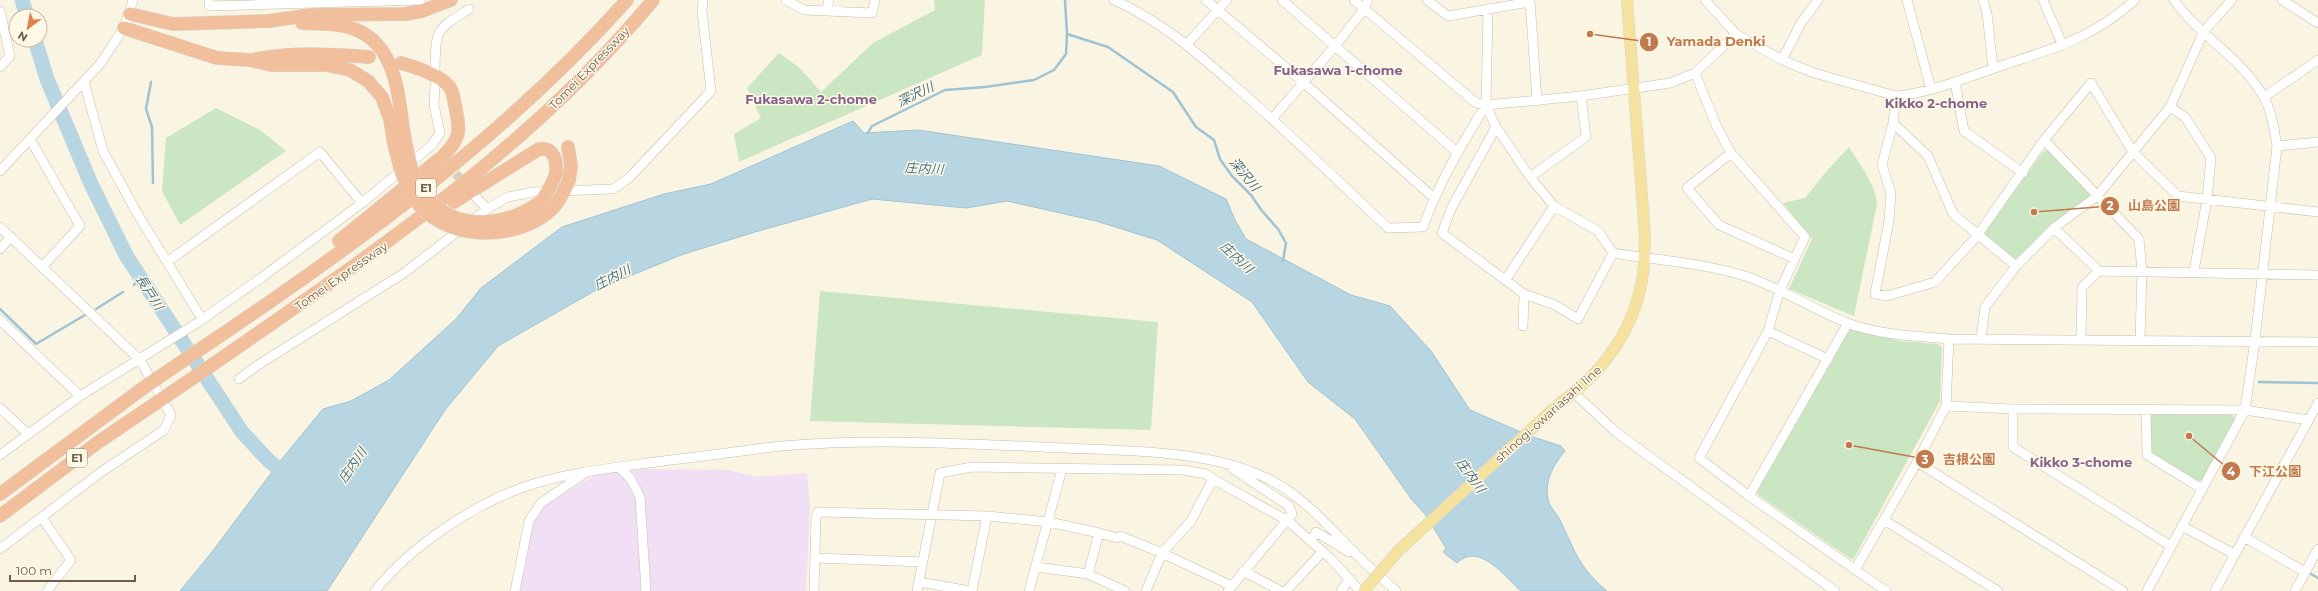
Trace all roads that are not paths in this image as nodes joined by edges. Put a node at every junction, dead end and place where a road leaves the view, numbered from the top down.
1 (133, 0) edge
2 (209, 0) edge
3 (421, 0) edge
4 (451, 0) edge
5 (627, 0) edge
6 (654, 0) edge
7 (703, 0) edge
8 (786, 0) edge
9 (829, 0) edge
10 (875, 0) edge
11 (1115, 0) edge
12 (1206, 0) edge
13 (1227, 0) edge
14 (1282, 0) edge
15 (1354, 0) edge
16 (1427, 0) edge
17 (1627, 0) edge
18 (1705, 0) edge
19 (1818, 0) edge
20 (1907, 0) edge
21 (1983, 0) edge
22 (2043, 0) edge
23 (2135, 0) edge
24 (2174, 0) edge
25 (2232, 0) edge
26 (2282, 0) edge
27 (1530, 1) edge
28 (318, 2) edge
29 (2292, 3) edge
30 (1366, 4) edge
31 (469, 9) dead end
32 (1219, 9) junction
33 (1488, 9) junction
34 (827, 10) junction
35 (0, 11) edge
36 (130, 14) junction
37 (274, 21) junction
38 (2318, 23) edge
39 (124, 28) junction
40 (2204, 31) junction
41 (1736, 34) junction
42 (1187, 44) junction
43 (1335, 46) junction
44 (2063, 46) junction
45 (369, 57) dead end
46 (250, 60) junction
47 (1782, 60) junction
48 (2318, 60) edge
49 (401, 63) dead end
50 (1, 65) edge
51 (1993, 69) junction
52 (435, 70) dead end
53 (1695, 73) junction
54 (84, 82) junction
55 (1303, 82) junction
56 (1955, 82) junction
57 (435, 85) dead end
58 (1633, 88) junction
59 (1931, 89) junction
60 (1581, 96) junction
61 (1896, 96) junction
62 (2264, 97) junction
63 (1537, 101) junction
64 (1486, 106) junction
65 (2170, 108) junction
66 (1272, 119) junction
67 (1893, 123) junction
68 (1496, 127) junction
69 (399, 137) junction
70 (30, 139) junction
71 (2044, 140) junction
72 (2318, 142) edge
73 (432, 145) junction
74 (2277, 146) junction
75 (568, 147) dead end
76 (1457, 152) junction
77 (2133, 152) junction
78 (439, 153) dead end
79 (1731, 153) junction
80 (0, 170) edge
81 (2023, 173) junction
82 (1530, 177) junction
83 (2097, 196) junction
84 (476, 197) dead end
85 (1434, 198) junction
86 (2207, 199) junction
87 (362, 203) junction
88 (1554, 206) junction
89 (2270, 207) junction
90 (487, 209) junction
91 (2318, 212) edge
92 (0, 227) edge
93 (2054, 228) junction
94 (402, 232) junction
95 (1977, 236) junction
96 (11, 237) junction
97 (0, 249) edge
98 (1613, 254) junction
99 (1644, 258) junction
100 (1795, 259) junction
101 (167, 262) junction
102 (2016, 266) junction
103 (42, 267) junction
104 (2099, 271) junction
105 (2142, 271) junction
106 (2194, 271) junction
107 (2262, 273) junction
108 (2318, 275) edge
109 (1506, 279) junction
110 (1780, 290) junction
111 (1524, 294) junction
112 (0, 320) edge
113 (200, 321) junction
114 (1848, 323) junction
115 (1523, 326) dead end
116 (1768, 331) junction
117 (226, 333) junction
118 (1949, 339) junction
119 (1981, 339) junction
120 (2081, 339) junction
121 (2140, 340) junction
122 (2255, 340) junction
123 (2318, 342) edge
124 (1828, 359) junction
125 (140, 360) junction
126 (239, 379) dead end
127 (1574, 393) junction
128 (80, 396) junction
129 (2318, 403) edge
130 (1946, 406) junction
131 (0, 408) edge
132 (2013, 409) junction
133 (2146, 410) junction
134 (2245, 410) junction
135 (2308, 420) junction
136 (28, 434) junction
137 (0, 455) edge
138 (1917, 462) junction
139 (1227, 464) junction
140 (619, 467) junction
141 (1062, 469) junction
142 (588, 471) junction
143 (1213, 479) junction
144 (2202, 489) junction
145 (0, 494) edge
146 (1749, 496) junction
147 (932, 514) junction
148 (0, 516) edge
149 (986, 516) junction
150 (42, 518) junction
151 (1884, 520) junction
152 (1288, 521) junction
153 (1049, 522) junction
154 (2182, 526) junction
155 (1100, 533) junction
156 (2244, 537) junction
157 (1312, 540) junction
158 (2171, 546) junction
159 (0, 549) edge
160 (2318, 549) edge
161 (1323, 551) junction
162 (1162, 553) junction
163 (2234, 554) junction
164 (815, 558) junction
165 (1360, 558) junction
166 (923, 562) junction
167 (1037, 567) junction
168 (1856, 568) junction
169 (1243, 571) junction
170 (2305, 572) junction
171 (1088, 574) junction
172 (1350, 579) junction
173 (918, 586) edge
174 (1230, 588) edge
175 (48, 591) edge
176 (375, 591) edge
177 (515, 591) edge
178 (646, 591) edge
179 (814, 591) edge
180 (971, 591) edge
181 (1029, 591) edge
182 (1125, 591) edge
183 (1146, 591) edge
184 (1281, 591) edge
185 (1286, 591) edge
186 (1341, 591) edge
187 (1360, 591) edge
188 (1364, 591) edge
189 (1396, 591) edge
190 (1835, 591) edge
191 (1886, 591) edge
192 (1998, 591) edge
193 (2123, 591) edge
194 (2147, 591) edge
195 (2215, 591) edge
196 (2295, 591) edge

1 - 36 street
2 - 28 street
3 - 28 street
4 - 37 highway
5 - 117 highway, Tomei Expressway / E1
6 - 94 highway, Tomei Expressway / E1
7 - 90 street
8 - 34 street
9 - 34 street
10 - 34 street
11 - 42 street
12 - 32 street
13 - 32 street
14 - 43 street
15 - 30 street
16 - 33 street
17 - 58 main road, shinogi-owariasahi line
18 - 41 street
19 - 47 street
20 - 59 street
21 - 51 street
22 - 44 street
23 - 44 street
24 - 40 street
25 - 40 street
26 - 29 street
27 - 33 street
27 - 63 street
29 - 38 street
30 - 43 street
30 - 64 street
31 - 52 street
32 - 42 street
32 - 55 street
33 - 64 street
35 - 50 street
36 - 37 highway
36 - 39 street
37 - 69 highway
39 - 46 highway
39 - 54 street
40 - 62 street
40 - 65 street
41 - 47 street
41 - 53 street
42 - 66 street
43 - 55 street
43 - 76 street
44 - 51 street
45 - 46 highway
46 - 69 highway
47 - 61 street
48 - 62 street
49 - 117 highway
51 - 56 street
53 - 58 street
53 - 79 street
54 - 70 street
54 - 101 street
55 - 66 street
55 - 85 street
56 - 59 street
56 - 81 street
57 - 73 street
58 - 60 street
58 - 99 main road, shinogi-owariasahi line
59 - 61 street
60 - 63 street
60 - 82 street
61 - 67 street
62 - 74 street
63 - 64 street
64 - 68 street
64 - 76 street
65 - 77 street
65 - 86 street
66 - 85 street
67 - 95 street
67 - 95 street
68 - 82 street
68 - 109 street
69 - 75 highway, bridge
69 - 94 highway, bridge
70 - 80 street
70 - 103 street
71 - 77 street
71 - 81 street
71 - 83 street
72 - 74 street
73 - 78 street
73 - 87 street
74 - 89 street
76 - 85 street
77 - 83 street
77 - 86 street
79 - 100 street
79 - 100 street
81 - 95 street
82 - 88 street
83 - 93 street
83 - 105 street
84 - 90 street
86 - 89 street
86 - 106 street
87 - 101 street
87 - 113 street
88 - 98 street
88 - 109 street
89 - 91 street
89 - 107 street
90 - 126 street
92 - 96 street
93 - 102 street
93 - 104 street
94 - 148 highway, Tomei Expressway / E1, bridge
95 - 102 street
96 - 97 street
96 - 103 street
98 - 99 street
98 - 111 street
99 - 110 street
99 - 127 main road, shinogi-owariasahi line
100 - 110 street
101 - 113 street
102 - 119 street
103 - 125 street
104 - 105 street
104 - 120 street
105 - 106 street
105 - 121 street
106 - 107 street
107 - 108 street
107 - 122 street
109 - 111 street
110 - 114 street
110 - 116 street
111 - 115 street
112 - 128 street
113 - 125 street
114 - 118 street
114 - 124 street
116 - 124 street
116 - 146 street
117 - 145 highway, Tomei Expressway / E1, bridge
118 - 119 street
118 - 130 street
119 - 120 street
120 - 121 street
121 - 122 street
122 - 123 street
122 - 134 street
124 - 146 street
125 - 128 street
125 - 150 street
127 - 188 main road, shinogi-owariasahi line, bridge
127 - 190 street
128 - 136 street
129 - 135 street
130 - 132 street
130 - 138 street
131 - 136 street
132 - 133 street
132 - 158 street
133 - 134 street
133 - 144 street
134 - 135 street
134 - 144 street
135 - 156 street
136 - 137 street
138 - 151 street
138 - 193 street
139 - 140 street
139 - 152 street
139 - 165 street
140 - 142 street
140 - 178 street
141 - 143 street
141 - 147 street
141 - 153 street
142 - 176 street
142 - 177 street
143 - 152 street
143 - 162 street
144 - 154 street
146 - 168 street
147 - 149 street
147 - 164 street
147 - 166 street
149 - 153 street
149 - 180 street
150 - 159 street
150 - 175 street
151 - 168 street
151 - 192 street
152 - 157 street
152 - 169 street
153 - 155 street
153 - 167 street
154 - 158 street
154 - 163 street
155 - 162 street
155 - 171 street
156 - 163 street
156 - 170 street
157 - 161 street
157 - 165 street
158 - 194 street
160 - 170 street
161 - 172 street
161 - 185 street
162 - 174 street
162 - 183 street
163 - 195 street
164 - 166 street
164 - 179 street
165 - 189 street
166 - 173 street
167 - 171 street
167 - 181 street
168 - 191 street
169 - 174 street
169 - 184 street
170 - 196 street
171 - 182 street
172 - 186 street
172 - 187 street
173 - 180 street

